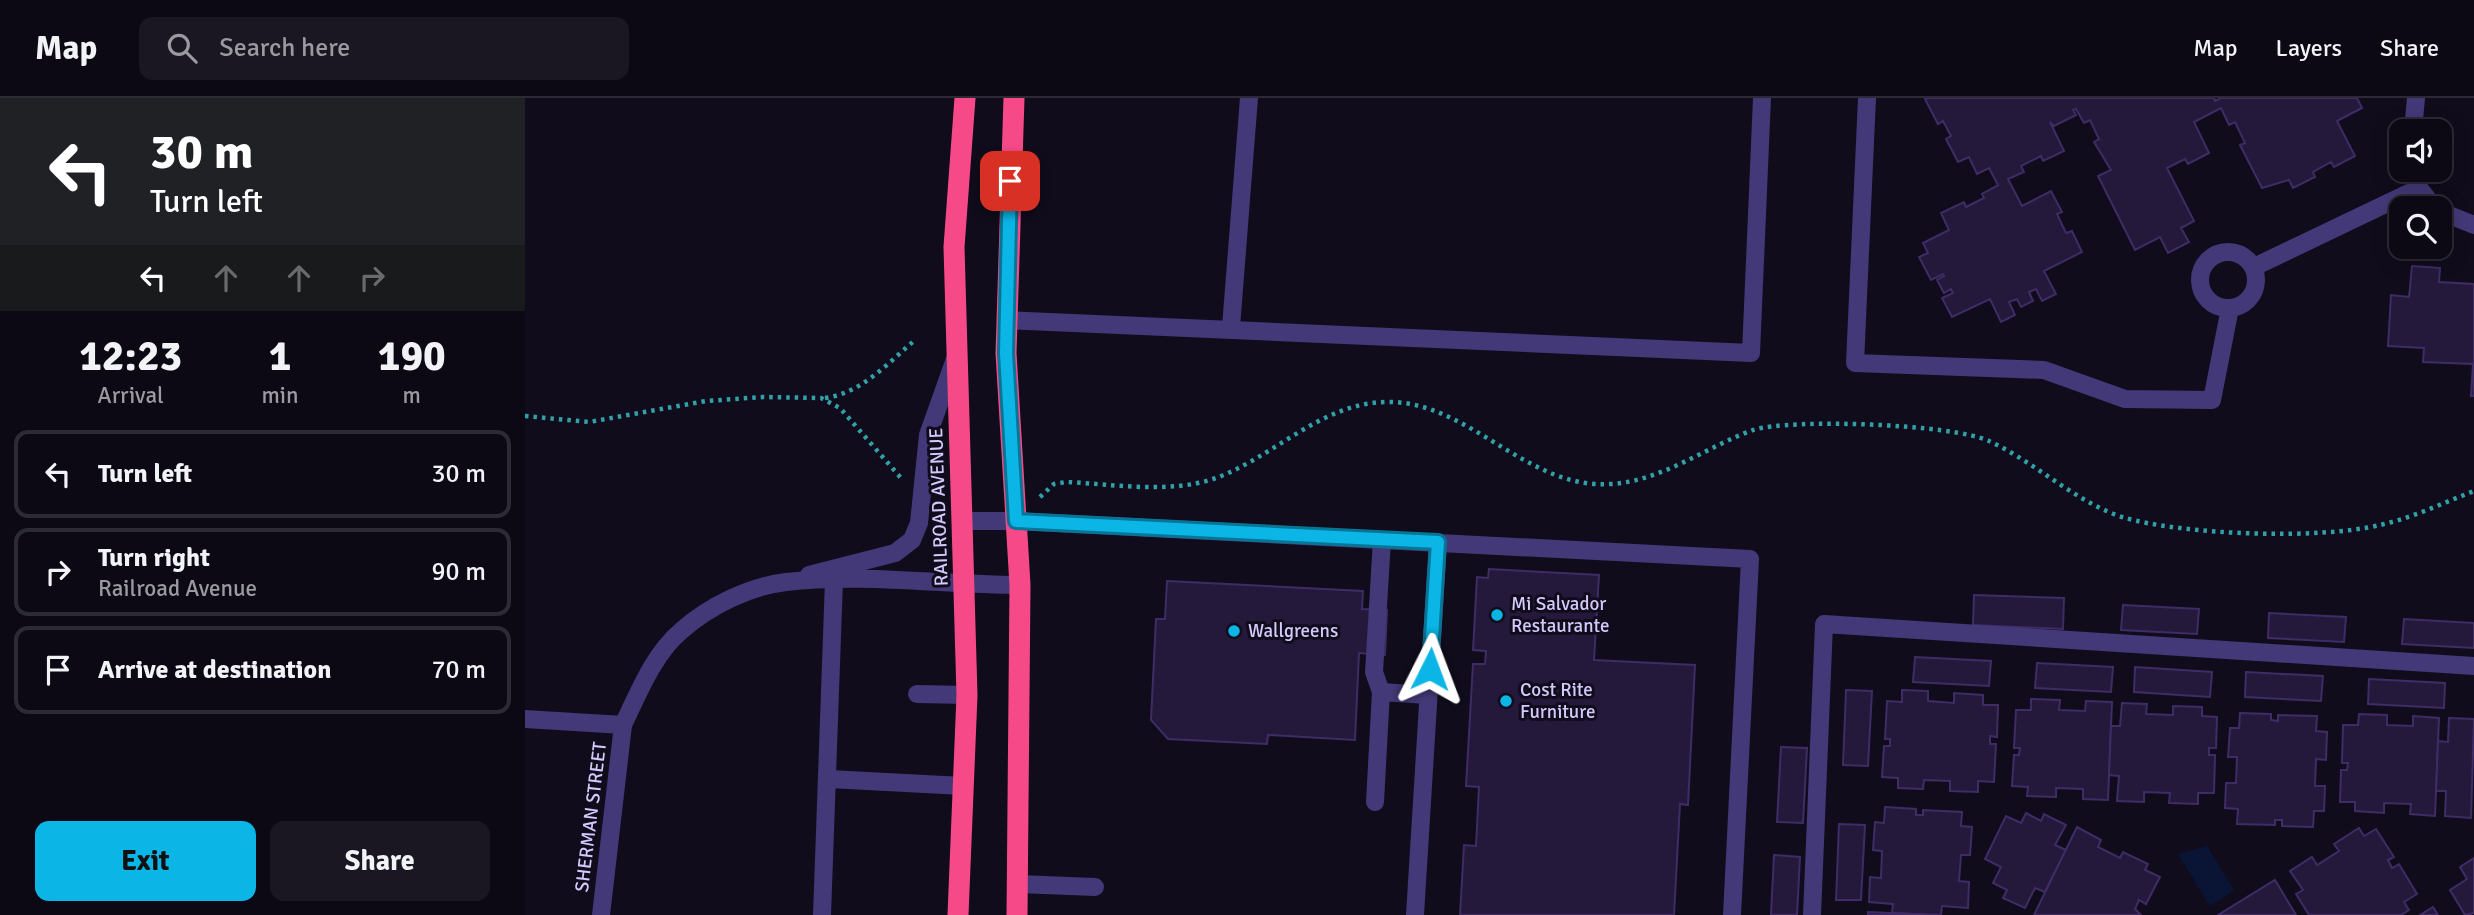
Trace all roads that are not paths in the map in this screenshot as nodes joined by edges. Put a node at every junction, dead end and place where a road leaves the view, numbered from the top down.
1 (965, 98) edge
2 (1014, 98) edge
3 (1249, 98) edge
4 (1762, 98) edge
5 (1867, 98) edge
6 (2416, 98) edge
7 (2414, 119) edge
8 (2417, 182) edge
9 (2419, 188) junction
10 (2425, 196) edge
11 (2452, 216) edge
12 (2474, 225) edge
13 (2254, 267) junction
14 (2230, 308) junction
15 (1006, 320) junction
16 (1231, 327) junction
17 (956, 356) junction
18 (964, 521) junction
19 (1016, 521) junction
20 (1382, 540) junction
21 (1438, 542) junction
22 (834, 580) junction
23 (784, 582) junction
24 (964, 584) junction
25 (1020, 585) junction
26 (2474, 666) edge
27 (1381, 692) junction
28 (918, 694) dead end
29 (967, 695) junction
30 (1428, 695) junction
31 (525, 719) edge
32 (623, 725) junction
33 (829, 779) junction
34 (963, 786) junction
35 (1375, 802) dead end
36 (1018, 884) junction
37 (1095, 887) dead end
38 (601, 915) edge
39 (822, 915) edge
40 (958, 915) edge
41 (1017, 915) edge
42 (1415, 915) edge
43 (1732, 915) edge
44 (1812, 915) edge

1 - 17 highway, RAILROAD AVENUE
2 - 15 highway
3 - 16 street
4 - 16 street
5 - 14 street
6 - 7 street
8 - 9 street
9 - 10 street
9 - 13 street
11 - 12 street
13 - 14 street
13 - 14 street
15 - 16 street
15 - 19 highway
17 - 18 highway, RAILROAD AVENUE
17 - 23 street
18 - 19 street
18 - 24 highway, RAILROAD AVENUE
19 - 20 street
19 - 25 highway
20 - 21 street
20 - 27 street
21 - 30 street
21 - 43 street
22 - 23 street
22 - 24 street
22 - 33 street
23 - 32 street, SHERMAN STREET
24 - 25 street
24 - 29 highway, RAILROAD AVENUE
25 - 36 highway
26 - 44 street
27 - 30 street
27 - 35 street
28 - 29 street
29 - 34 highway, RAILROAD AVENUE
30 - 42 street
31 - 32 street
32 - 38 street, SHERMAN STREET
33 - 34 street
33 - 39 street
34 - 40 highway, RAILROAD AVENUE
36 - 37 street
36 - 41 highway

